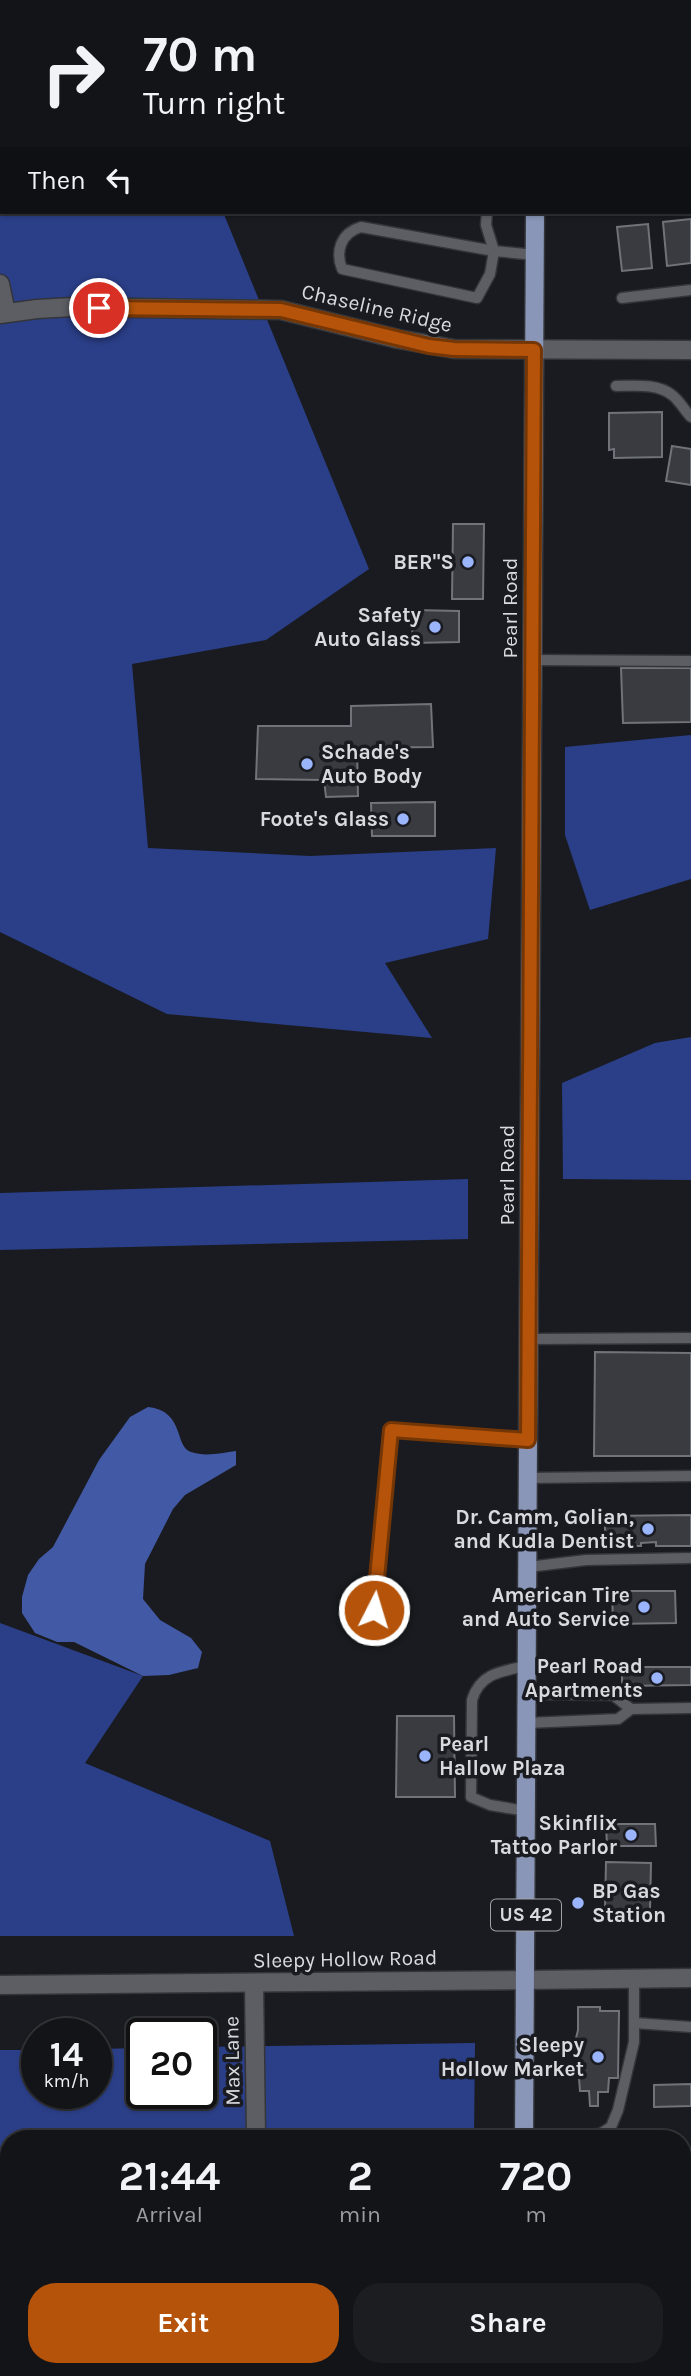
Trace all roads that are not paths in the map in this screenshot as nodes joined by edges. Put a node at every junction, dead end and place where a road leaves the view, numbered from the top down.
1 (486, 214) edge
2 (535, 214) edge
3 (494, 251) junction
4 (535, 255) junction
5 (0, 284) edge
6 (691, 290) edge
7 (622, 298) dead end
8 (3, 314) edge
9 (534, 350) junction
10 (691, 350) edge
11 (616, 386) dead end
12 (691, 417) edge
13 (533, 660) junction
14 (691, 661) edge
15 (691, 1338) edge
16 (529, 1339) junction
17 (528, 1440) junction
18 (691, 1476) edge
19 (528, 1478) junction
20 (691, 1558) edge
21 (528, 1567) junction
22 (374, 1610) dead end
23 (527, 1666) junction
24 (527, 1694) junction
25 (631, 1709) junction
26 (691, 1709) edge
27 (527, 1723) junction
28 (526, 1811) junction
29 (691, 1978) edge
30 (634, 1979) junction
31 (525, 1980) junction
32 (254, 1983) junction
33 (0, 1985) edge
34 (635, 2023) junction
35 (691, 2027) edge
36 (256, 2130) edge
37 (524, 2130) edge
38 (606, 2130) edge

1 - 3 lane
2 - 4 main road, Pearl Road / US 42
3 - 3 lane
3 - 4 lane
4 - 9 main road, Pearl Road / US 42
5 - 8 street
6 - 7 lane
8 - 9 street, Chaseline Ridge
9 - 10 street, Chaseline Ridge
9 - 13 main road, Pearl Road / US 42
11 - 12 lane
13 - 14 lane
13 - 16 main road, Pearl Road / US 42
15 - 16 lane
16 - 17 main road, Pearl Road / US 42
17 - 19 main road, Pearl Road / US 42
17 - 22 lane
18 - 19 lane
19 - 21 main road, Pearl Road / US 42
20 - 21 lane
21 - 23 main road, Pearl Road / US 42
23 - 24 main road, Pearl Road / US 42
23 - 28 lane
24 - 25 lane
24 - 27 main road, Pearl Road / US 42
25 - 26 lane
25 - 27 lane
27 - 28 main road, Pearl Road / US 42
28 - 31 main road, Pearl Road / US 42
29 - 30 street, Sleepy Hollow Road
30 - 31 street, Sleepy Hollow Road
30 - 34 lane
31 - 32 street, Sleepy Hollow Road
31 - 37 main road, Pearl Road / US 42
32 - 33 street, Sleepy Hollow Road
32 - 36 street, Max Lane
34 - 35 lane
34 - 38 lane

